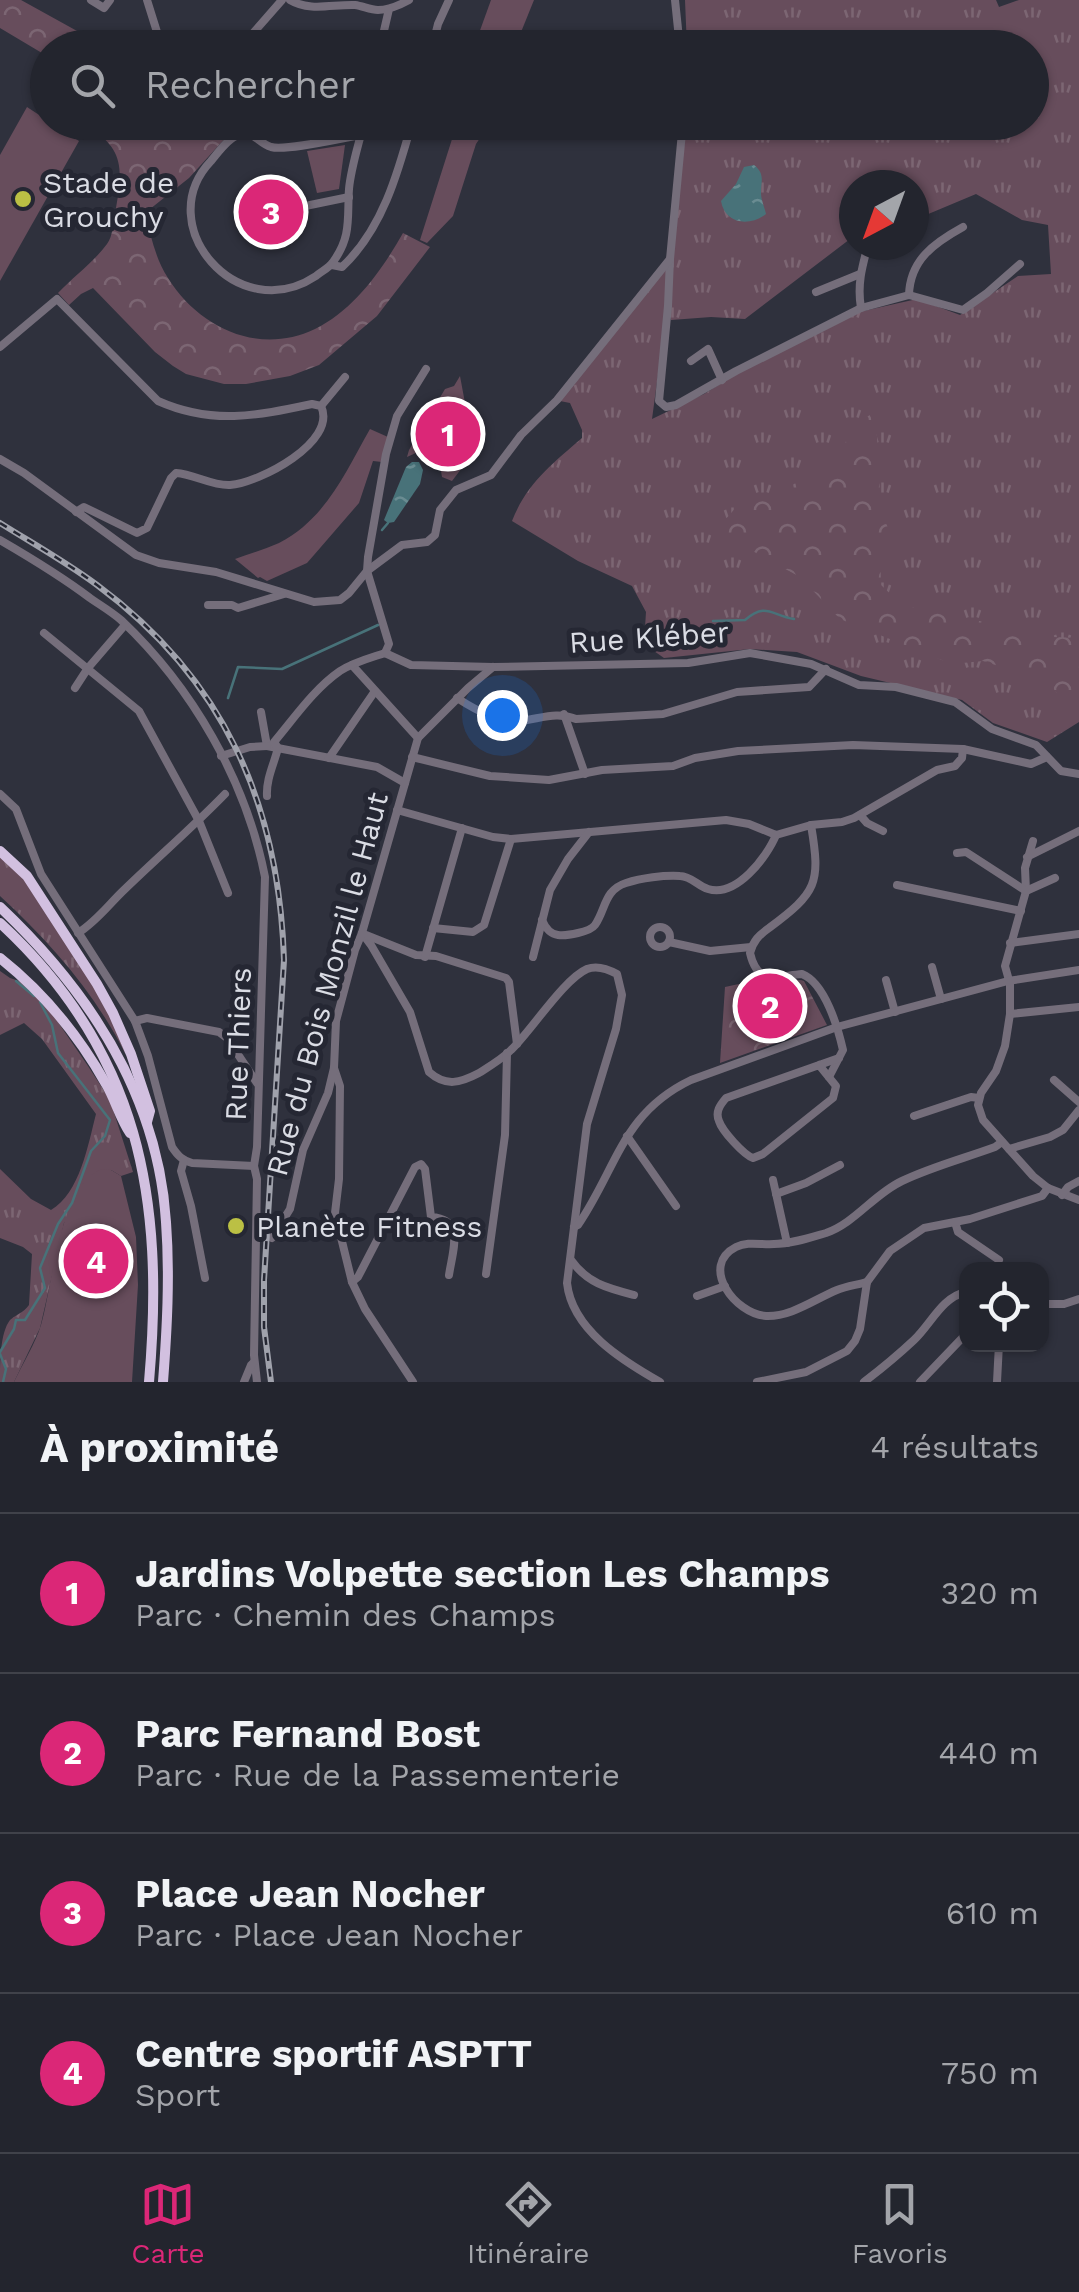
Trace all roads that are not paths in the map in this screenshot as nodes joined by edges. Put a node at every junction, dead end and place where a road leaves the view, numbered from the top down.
1 (91, 0) edge
2 (110, 0) edge
3 (147, 0) edge
4 (282, 0) edge
5 (290, 0) edge
6 (409, 0) edge
7 (449, 0) edge
8 (675, 0) edge
9 (391, 8) junction
10 (156, 30) edge
11 (256, 30) edge
12 (386, 30) edge
13 (436, 30) edge
14 (678, 30) edge
15 (230, 140) edge
16 (261, 140) edge
17 (331, 140) edge
18 (360, 140) edge
19 (407, 140) edge
20 (681, 140) edge
21 (349, 197) junction
22 (286, 210) junction
23 (963, 226) dead end
24 (670, 259) junction
25 (864, 260) edge
26 (1020, 264) dead end
27 (332, 265) junction
28 (860, 274) junction
29 (816, 292) dead end
30 (909, 295) junction
31 (861, 308) junction
32 (0, 347) edge
33 (691, 361) dead end
34 (426, 369) dead end
35 (344, 378) dead end
36 (722, 380) junction
37 (320, 406) junction
38 (0, 459) edge
39 (76, 512) junction
40 (0, 540) edge
41 (368, 571) junction
42 (284, 594) junction
43 (208, 605) dead end
44 (125, 625) junction
45 (44, 633) dead end
46 (385, 653) junction
47 (352, 664) junction
48 (493, 667) junction
49 (88, 668) junction
50 (826, 669) junction
51 (75, 688) dead end
52 (375, 691) junction
53 (458, 698) junction
54 (261, 712) dead end
55 (564, 714) junction
56 (418, 738) junction
57 (266, 746) junction
58 (278, 748) junction
59 (963, 749) junction
60 (222, 756) junction
61 (412, 757) junction
62 (1046, 757) junction
63 (329, 758) junction
64 (585, 774) junction
65 (1079, 774) edge
66 (405, 783) junction
67 (224, 794) dead end
68 (267, 796) dead end
69 (3, 799) edge
70 (397, 810) junction
71 (860, 814) junction
72 (199, 821) junction
73 (811, 825) junction
74 (462, 828) junction
75 (883, 831) dead end
76 (589, 832) junction
77 (1079, 832) edge
78 (776, 835) junction
79 (512, 839) junction
80 (1033, 841) dead end
81 (0, 851) edge
82 (957, 853) dead end
83 (1027, 856) junction
84 (1055, 878) dead end
85 (896, 885) dead end
86 (1026, 891) junction
87 (228, 893) dead end
88 (0, 907) edge
89 (1020, 911) junction
90 (542, 920) junction
91 (0, 923) edge
92 (433, 928) junction
93 (78, 933) junction
94 (362, 933) junction
95 (1079, 934) edge
96 (669, 942) dead end
97 (1010, 943) junction
98 (751, 947) junction
99 (425, 956) junction
100 (534, 957) dead end
101 (0, 958) edge
102 (932, 968) dead end
103 (1079, 970) edge
104 (886, 980) dead end
105 (1008, 981) junction
106 (941, 999) junction
107 (1079, 1006) edge
108 (894, 1012) junction
109 (1010, 1014) junction
110 (135, 1021) junction
111 (838, 1027) junction
112 (517, 1044) junction
113 (507, 1053) junction
114 (840, 1058) junction
115 (820, 1065) junction
116 (334, 1068) junction
117 (830, 1077) junction
118 (1054, 1080) dead end
119 (259, 1085) junction
120 (979, 1098) junction
121 (1079, 1102) edge
122 (1079, 1110) edge
123 (914, 1116) dead end
124 (146, 1123) junction
125 (627, 1136) junction
126 (137, 1142) junction
127 (1005, 1145) junction
128 (184, 1160) junction
129 (840, 1164) dead end
130 (254, 1166) junction
131 (773, 1180) dead end
132 (1079, 1181) edge
133 (1048, 1188) junction
134 (776, 1194) junction
135 (1062, 1196) junction
136 (1079, 1200) edge
137 (676, 1206) dead end
138 (955, 1222) junction
139 (574, 1227) junction
140 (272, 1238) dead end
141 (787, 1242) junction
142 (570, 1260) junction
143 (999, 1260) dead end
144 (449, 1274) dead end
145 (486, 1274) dead end
146 (205, 1278) dead end
147 (352, 1282) junction
148 (867, 1282) junction
149 (724, 1286) junction
150 (959, 1294) edge
151 (634, 1295) dead end
152 (697, 1296) dead end
153 (1079, 1299) edge
154 (1049, 1304) edge
155 (959, 1341) edge
156 (998, 1352) edge
157 (254, 1362) junction
158 (149, 1382) edge
159 (163, 1382) edge
160 (244, 1382) edge
161 (257, 1382) edge
162 (413, 1382) edge
163 (660, 1382) edge
164 (757, 1382) edge
165 (864, 1382) edge
166 (920, 1382) edge
167 (997, 1382) edge

1 - 2 street
3 - 10 street
4 - 11 street
5 - 9 street
6 - 9 street
7 - 13 street
8 - 14 street
9 - 12 street
15 - 27 street
16 - 17 street
18 - 21 street
19 - 27 street
20 - 24 street
21 - 22 street
21 - 27 street
22 - 22 street
23 - 30 street
24 - 36 street
24 - 41 street
25 - 28 street
26 - 30 street
28 - 29 street
28 - 31 street
30 - 31 street
31 - 36 street
32 - 37 street
33 - 36 street
34 - 41 street
35 - 37 street
37 - 39 street
38 - 39 street
39 - 42 street
40 - 44 street, Rue Thiers
41 - 42 street
41 - 46 street
42 - 43 street
44 - 49 street
44 - 60 street, Rue Thiers
45 - 49 street
46 - 47 street
46 - 48 street, Rue Kléber
47 - 52 street
47 - 58 street
48 - 50 street, Rue Kléber
48 - 53 street
49 - 51 street
49 - 72 street
50 - 55 street
50 - 62 street, Rue Kléber
52 - 56 street
52 - 63 street
53 - 55 street
53 - 56 street
54 - 57 street
55 - 64 street
56 - 61 street, Rue du Bois Monzil le Haut
57 - 58 street
57 - 60 street
58 - 63 street
58 - 68 street
59 - 62 street
59 - 64 street
59 - 71 street
60 - 119 street, Rue Thiers
61 - 64 street
61 - 66 street, Rue du Bois Monzil le Haut
62 - 65 street, Rue Kléber
63 - 66 street
66 - 70 street, Rue du Bois Monzil le Haut
67 - 72 street
69 - 93 street
70 - 74 street
70 - 94 street, Rue du Bois Monzil le Haut
71 - 73 street
71 - 75 street
72 - 87 street
72 - 93 street
73 - 78 street
73 - 98 street
74 - 79 street
74 - 92 street
76 - 78 street
76 - 79 street
76 - 90 street
77 - 83 street
78 - 90 street
79 - 92 street
80 - 83 street
81 - 124 highway
82 - 86 street
83 - 86 street
84 - 86 street
85 - 89 street
86 - 89 street
88 - 124 highway
89 - 97 street
90 - 100 street
91 - 126 highway
92 - 99 street
93 - 110 street
94 - 99 street
94 - 113 street
94 - 116 street, Rue du Bois Monzil le Haut
95 - 97 street
96 - 98 street
97 - 105 street
98 - 111 street
99 - 112 street
101 - 126 highway
102 - 106 street
103 - 105 street
104 - 108 street
105 - 106 street
105 - 109 street
106 - 108 street
107 - 109 street
108 - 111 street
109 - 120 street
110 - 119 street
110 - 128 street
111 - 114 street
111 - 125 street
112 - 113 street
112 - 139 street
113 - 145 street
114 - 115 street
114 - 117 street
115 - 117 street
115 - 117 street
116 - 140 street, Rue du Bois Monzil le Haut
116 - 147 street
118 - 121 street
119 - 130 street, Rue Thiers
120 - 123 street
120 - 127 street
122 - 127 street
124 - 159 highway
125 - 137 street
125 - 139 street
126 - 158 highway
127 - 133 street
127 - 141 street
128 - 130 street
128 - 146 street
129 - 134 street
130 - 157 street, Rue Thiers
131 - 134 street
132 - 135 street
133 - 135 street
133 - 138 street
134 - 141 street
135 - 136 street
138 - 143 street
138 - 148 street
139 - 142 street
141 - 149 street
142 - 151 street
142 - 163 street
144 - 147 street
147 - 162 street
148 - 149 street
148 - 164 street
149 - 152 street
150 - 165 street
153 - 154 street
155 - 166 street
156 - 167 street
157 - 160 street
157 - 161 street, Rue Thiers

